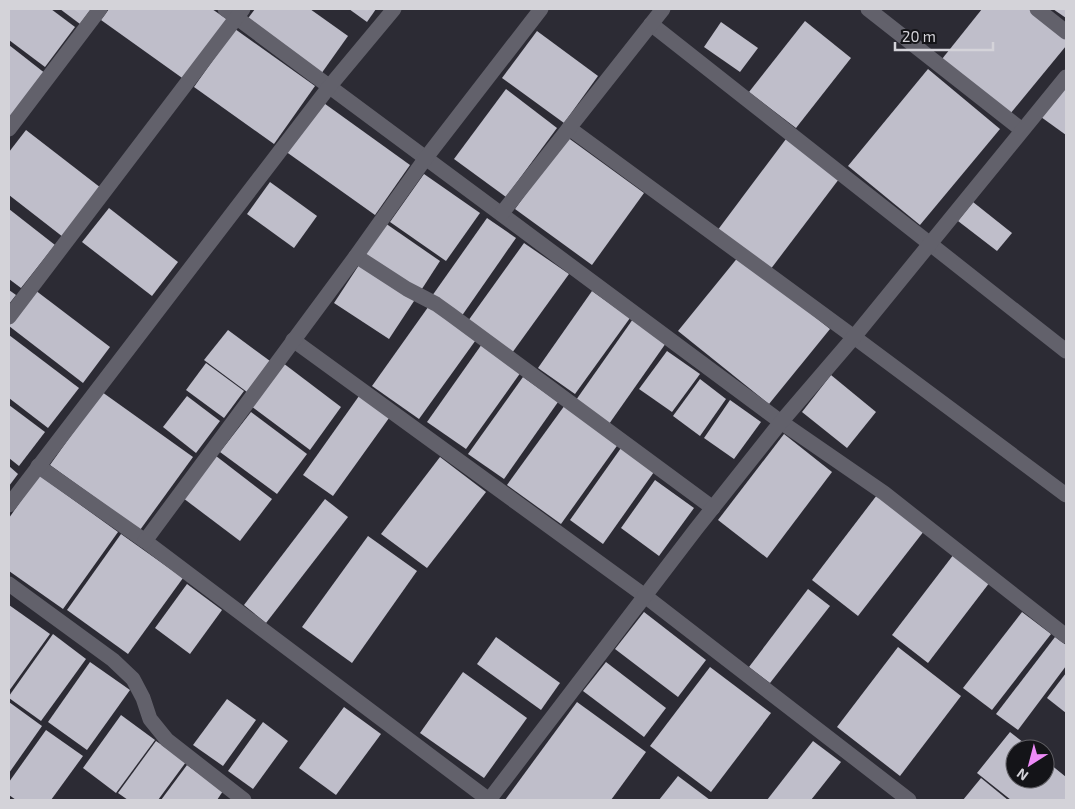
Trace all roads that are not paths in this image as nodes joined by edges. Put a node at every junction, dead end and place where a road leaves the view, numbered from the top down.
1 (100, 9) edge
2 (394, 9) edge
3 (541, 9) edge
4 (663, 9) edge
5 (868, 9) edge
6 (1037, 9) edge
7 (235, 12) edge
8 (651, 24) junction
9 (1066, 32) edge
10 (1066, 77) edge
11 (328, 87) junction
12 (569, 128) junction
13 (9, 129) edge
14 (1022, 130) junction
15 (425, 158) junction
16 (502, 213) junction
17 (930, 244) junction
18 (356, 256) junction
19 (9, 317) edge
20 (854, 337) junction
21 (293, 340) junction
22 (1066, 351) edge
23 (781, 422) junction
24 (38, 466) junction
25 (1066, 495) edge
26 (9, 505) edge
27 (713, 508) junction
28 (144, 541) junction
29 (9, 584) edge
30 (645, 596) junction
31 (1066, 636) edge
32 (244, 800) edge
33 (909, 800) edge

1 - 13 street
2 - 11 street
3 - 15 street
4 - 8 street
5 - 14 street
6 - 9 street
7 - 11 street
7 - 19 street
8 - 12 street
8 - 17 street
10 - 14 street
11 - 15 street
11 - 24 street
12 - 16 street
12 - 20 street
14 - 17 street
15 - 16 street
15 - 18 street
16 - 23 street
17 - 20 street
17 - 22 street
18 - 21 street
18 - 27 street
20 - 23 street
20 - 25 street
21 - 28 street
21 - 30 street
23 - 27 street
23 - 31 street
24 - 26 street
24 - 28 street
27 - 30 street
28 - 30 street
29 - 32 street
30 - 33 street

